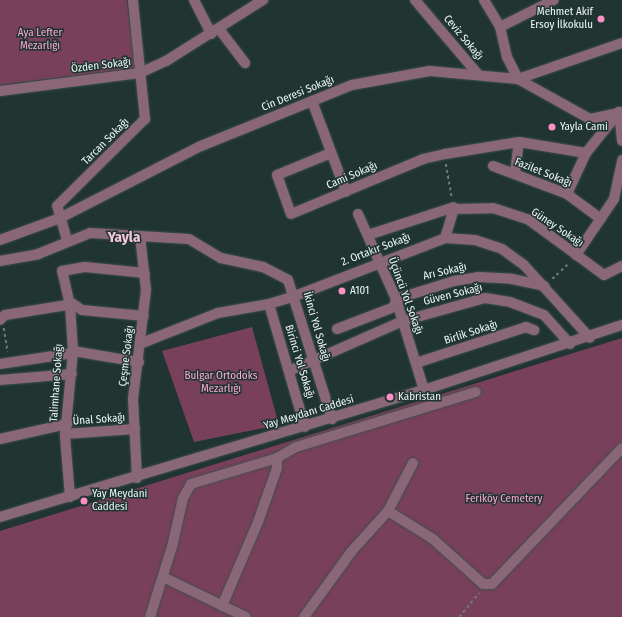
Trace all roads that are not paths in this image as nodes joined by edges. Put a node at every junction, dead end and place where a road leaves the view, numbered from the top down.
1 (132, 0) edge
2 (194, 0) edge
3 (263, 0) edge
4 (415, 0) edge
5 (484, 0) edge
6 (554, 0) edge
7 (500, 27) junction
8 (215, 32) junction
9 (622, 43) edge
10 (245, 63) dead end
11 (140, 73) junction
12 (476, 73) junction
13 (518, 79) junction
14 (0, 91) edge
15 (312, 101) junction
16 (621, 110) edge
17 (622, 141) edge
18 (520, 142) junction
19 (331, 153) junction
20 (586, 153) junction
21 (622, 160) edge
22 (493, 166) dead end
23 (515, 173) junction
24 (620, 176) edge
25 (346, 192) junction
26 (567, 194) junction
27 (454, 207) road end
28 (358, 214) dead end
29 (60, 218) junction
30 (601, 219) junction
31 (368, 235) junction
32 (140, 236) junction
33 (445, 238) junction
34 (0, 240) edge
35 (67, 240) junction
36 (576, 255) junction
37 (379, 260) junction
38 (0, 261) edge
39 (622, 266) edge
40 (145, 273) junction
41 (545, 286) junction
42 (295, 296) junction
43 (396, 299) junction
44 (269, 304) junction
45 (70, 305) junction
46 (144, 316) junction
47 (2, 321) edge
48 (403, 321) junction
49 (622, 325) edge
50 (336, 329) dead end
51 (534, 330) dead end
52 (590, 338) junction
53 (142, 343) junction
54 (570, 344) junction
55 (73, 352) junction
56 (312, 360) junction
57 (139, 362) junction
58 (416, 363) junction
59 (5, 364) edge
60 (289, 372) junction
61 (72, 374) junction
62 (0, 380) edge
63 (424, 390) junction
64 (476, 392) dead end
65 (332, 418) junction
66 (67, 424) junction
67 (306, 427) junction
68 (135, 429) junction
69 (65, 434) junction
70 (0, 439) edge
71 (622, 448) edge
72 (277, 458) junction
73 (413, 463) dead end
74 (137, 478) junction
75 (70, 497) junction
76 (388, 511) junction
77 (0, 517) edge
78 (163, 577) junction
79 (222, 606) junction
80 (150, 617) edge
81 (246, 617) edge
82 (304, 617) edge

1 - 11 street, Tarcan Sokağı
2 - 8 street
3 - 8 street, Özden Sokağı
4 - 12 street, Ceviz Sokağı
5 - 7 street
6 - 7 street
7 - 13 street
8 - 10 street
8 - 11 street, Özden Sokağı
9 - 13 street, Cin Deresi Sokağı
11 - 14 street, Özden Sokağı
11 - 29 street, Tarcan Sokağı
12 - 13 street, Cin Deresi Sokağı
12 - 15 street, Cin Deresi Sokağı
13 - 16 street
15 - 19 street
15 - 29 street, Cin Deresi Sokağı
16 - 17 street
16 - 20 street
18 - 20 street, Cami Sokağı
18 - 23 street
18 - 25 street, Cami Sokağı
19 - 25 street
19 - 25 street, Cami Sokağı
20 - 26 street
21 - 24 street
22 - 23 street, Fazilet Sokağı
23 - 26 street, Fazilet Sokağı
24 - 30 street
26 - 30 street, Fazilet Sokağı
27 - 31 street
28 - 31 street, Üçüncü Yol Sokağı
29 - 34 street, Cin Deresi Sokağı
29 - 35 street
30 - 36 street
31 - 37 street, Üçüncü Yol Sokağı
32 - 35 street, İkinci Yol Sokağı
32 - 40 street, Çeşme Sokağı
32 - 42 street, İkinci Yol Sokağı
33 - 36 street, Güney Sokağı
33 - 37 street, 2. Ortakır Sokağı
33 - 41 street, 2. Ortakır Sokağı
35 - 38 street, İkinci Yol Sokağı
36 - 39 street, Güney Sokağı
37 - 42 street, 2. Ortakır Sokağı
37 - 43 street, Üçüncü Yol Sokağı
40 - 45 street, Talimhane Sokağı
40 - 46 street, Çeşme Sokağı
41 - 43 street, Arı Sokağı
41 - 52 street, 2. Ortakır Sokağı
42 - 44 street, 2. Ortakır Sokağı
42 - 56 street, İkinci Yol Sokağı
43 - 48 street, Üçüncü Yol Sokağı
43 - 50 street, Arı Sokağı
44 - 53 street, 2. Ortakır Sokağı
44 - 60 street, Birinci Yol Sokağı
45 - 46 street
45 - 47 street
45 - 55 street, Talimhane Sokağı
46 - 53 street, Çeşme Sokağı
48 - 54 street, Güven Sokağı
48 - 56 street, Güven Sokağı
48 - 58 street, Üçüncü Yol Sokağı
49 - 52 street, Yay Meydanı Caddesi
51 - 58 street, Birlik Sokağı
52 - 54 street, Yay Meydanı Caddesi
53 - 57 street, Çeşme Sokağı
54 - 63 street, Yay Meydanı Caddesi
55 - 57 street
55 - 59 street
55 - 61 street, Talimhane Sokağı
56 - 60 street, Güven Sokağı
56 - 65 street, İkinci Yol Sokağı
57 - 68 street, Çeşme Sokağı
58 - 63 street, Üçüncü Yol Sokağı
60 - 67 street, Birinci Yol Sokağı
61 - 62 street
61 - 66 street, Talimhane Sokağı
63 - 65 street, Yay Meydanı Caddesi
64 - 72 street
65 - 67 street, Yay Meydanı Caddesi
66 - 69 street, Talimhane Sokağı
66 - 70 street
67 - 74 street, Yay Meydanı Caddesi
68 - 69 street, Ünal Sokağı
68 - 74 street, Çeşme Sokağı
69 - 75 street, Talimhane Sokağı
71 - 76 street
72 - 78 street
72 - 79 street
73 - 76 street
74 - 75 street, Yay Meydanı Caddesi
75 - 77 street, Yay Meydanı Caddesi
76 - 82 street
78 - 79 street
78 - 80 street
79 - 81 street

